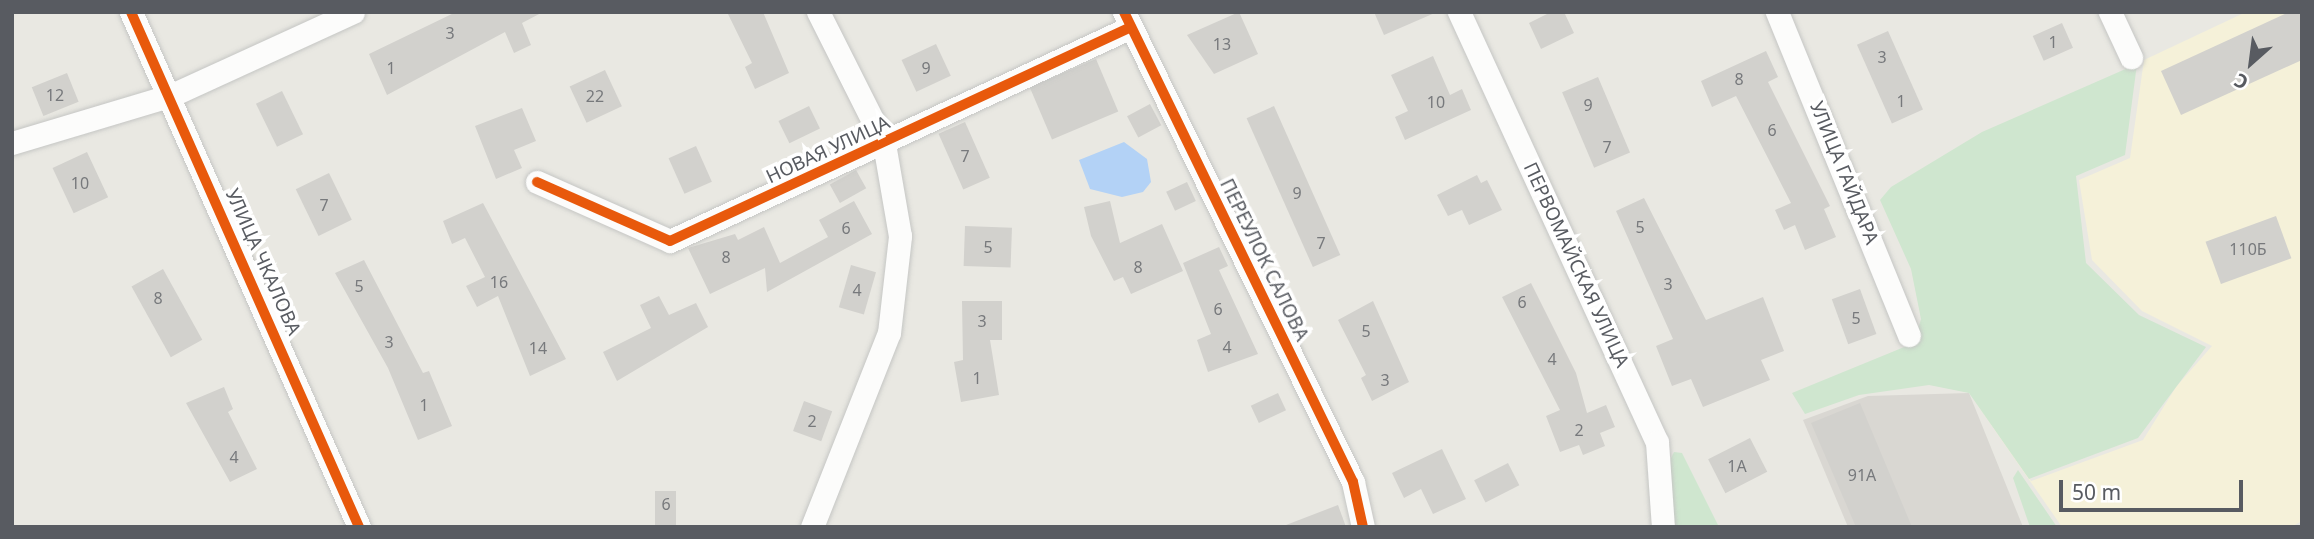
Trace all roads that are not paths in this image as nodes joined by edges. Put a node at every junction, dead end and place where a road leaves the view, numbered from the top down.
1 (131, 12) edge
2 (353, 12) edge
3 (818, 12) edge
4 (1458, 12) edge
5 (1777, 12) edge
6 (2110, 12) edge
7 (1127, 20) edge
8 (2131, 57) dead end
9 (172, 95) junction
10 (12, 143) edge
11 (884, 143) junction
12 (537, 182) dead end
13 (1909, 335) dead end
14 (359, 527) edge
15 (812, 527) edge
16 (1363, 527) edge
17 (1662, 527) edge

1 - 9 street, УЛИЦА ЧКАЛОВА
2 - 9 street
3 - 11 street, НОВАЯ УЛИЦА
4 - 17 street, ПЕРВОМАЙСКАЯ УЛИЦА
5 - 13 street, УЛИЦА ГАЙДАРА
6 - 8 street
7 - 11 street, НОВАЯ УЛИЦА
7 - 16 street, ПЕРЕУЛОК САЛОВА
9 - 10 street
9 - 14 street, УЛИЦА ЧКАЛОВА
11 - 12 street, НОВАЯ УЛИЦА
11 - 15 street, НОВАЯ УЛИЦА

